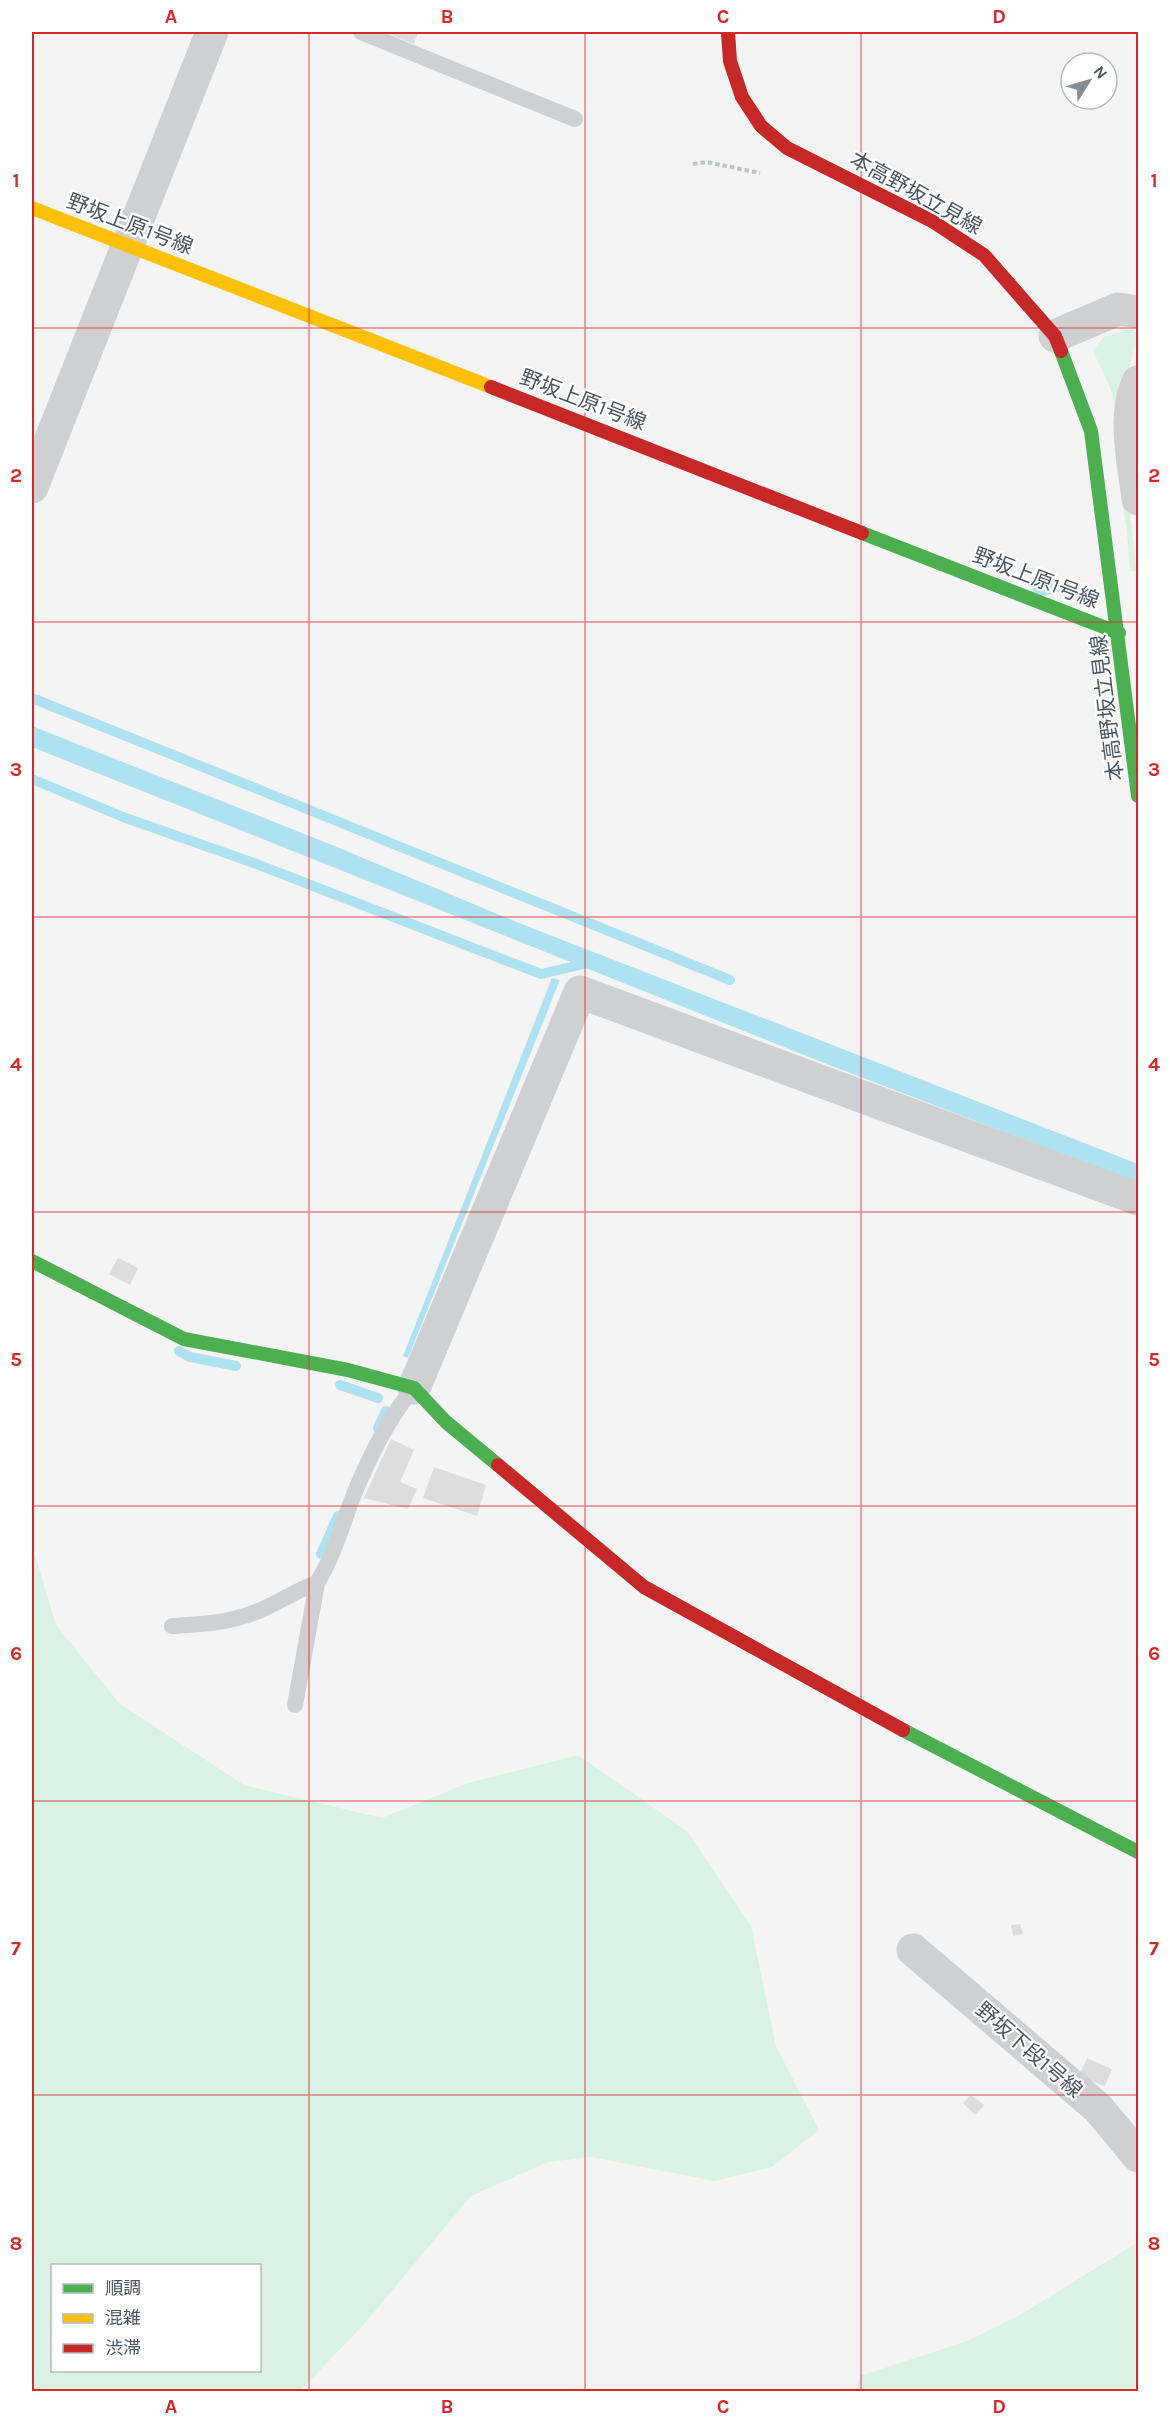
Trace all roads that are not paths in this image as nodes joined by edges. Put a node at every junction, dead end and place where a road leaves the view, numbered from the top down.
1 (212, 32) edge
2 (361, 32) edge
3 (728, 32) edge
4 (575, 119) dead end
5 (32, 208) edge
6 (128, 245) junction
7 (1138, 312) edge
8 (1055, 336) junction
9 (1138, 382) edge
10 (32, 487) edge
11 (1138, 499) edge
12 (1119, 633) junction
13 (1138, 796) edge
14 (1138, 1199) edge
15 (32, 1261) edge
16 (414, 1388) junction
17 (317, 1583) junction
18 (172, 1626) dead end
19 (295, 1705) dead end
20 (1138, 1852) edge
21 (913, 1950) dead end
22 (1138, 2156) edge

1 - 6 street
2 - 4 lane
3 - 8 street, 本高野坂立見線
5 - 6 street, 野坂上原1号線
6 - 10 street
6 - 12 street, 野坂上原1号線
7 - 8 street
8 - 12 street, 本高野坂立見線
9 - 11 street
12 - 13 street, 本高野坂立見線
14 - 16 street
15 - 16 street
16 - 17 lane
16 - 20 street
17 - 18 lane
17 - 19 lane
21 - 22 street, 野坂下段1号線

